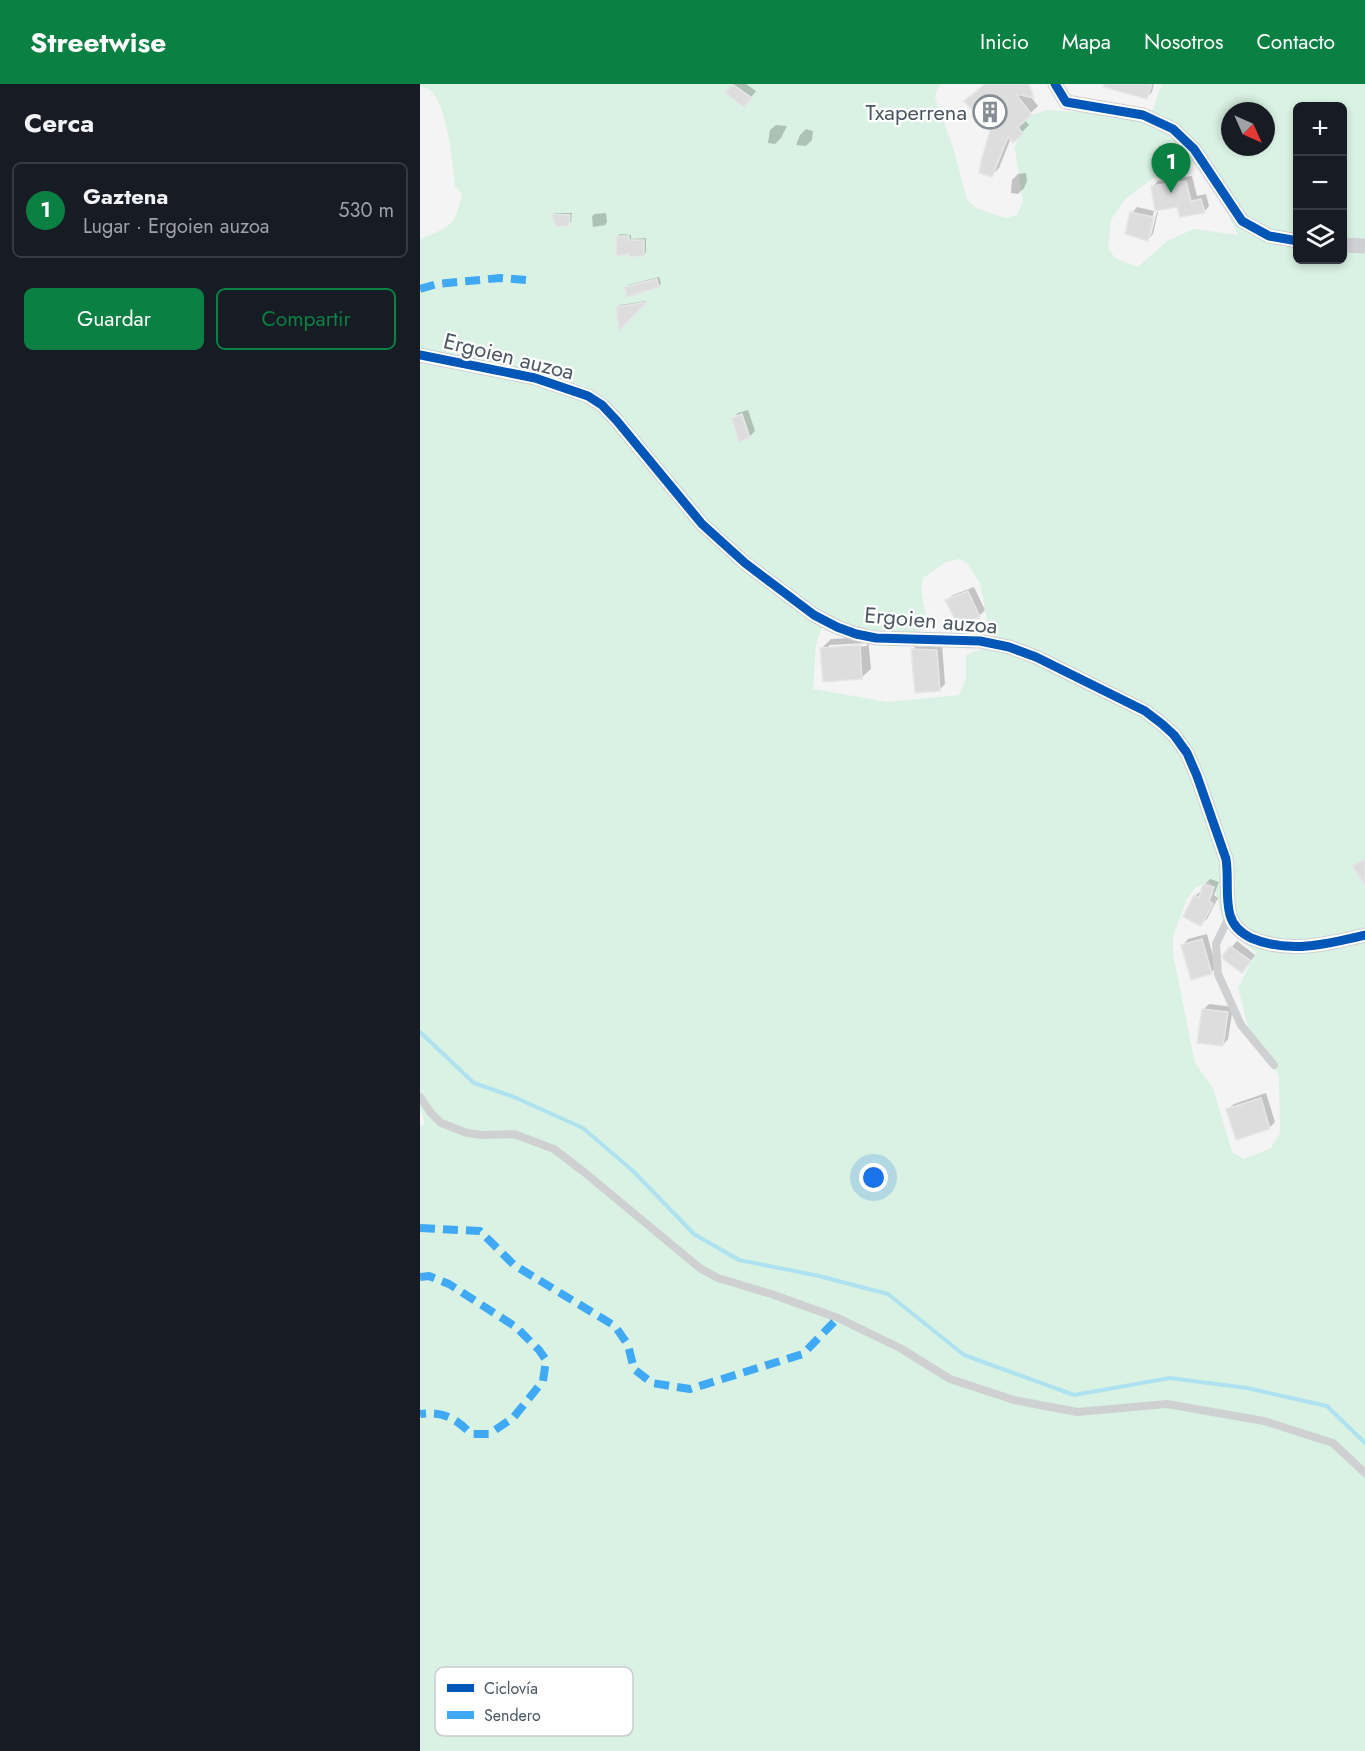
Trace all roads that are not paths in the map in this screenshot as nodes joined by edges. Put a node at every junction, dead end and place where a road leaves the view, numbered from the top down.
1 (1055, 84) edge
2 (1293, 240) edge
3 (1347, 245) edge
4 (1365, 246) edge
5 (420, 355) edge
6 (1230, 915) junction
7 (1365, 935) edge
8 (1274, 1065) dead end
9 (420, 1097) edge
10 (1365, 1473) edge

1 - 2 street
3 - 4 street
5 - 6 street, Ergoien auzoa
6 - 7 street
6 - 8 lane
9 - 10 lane

